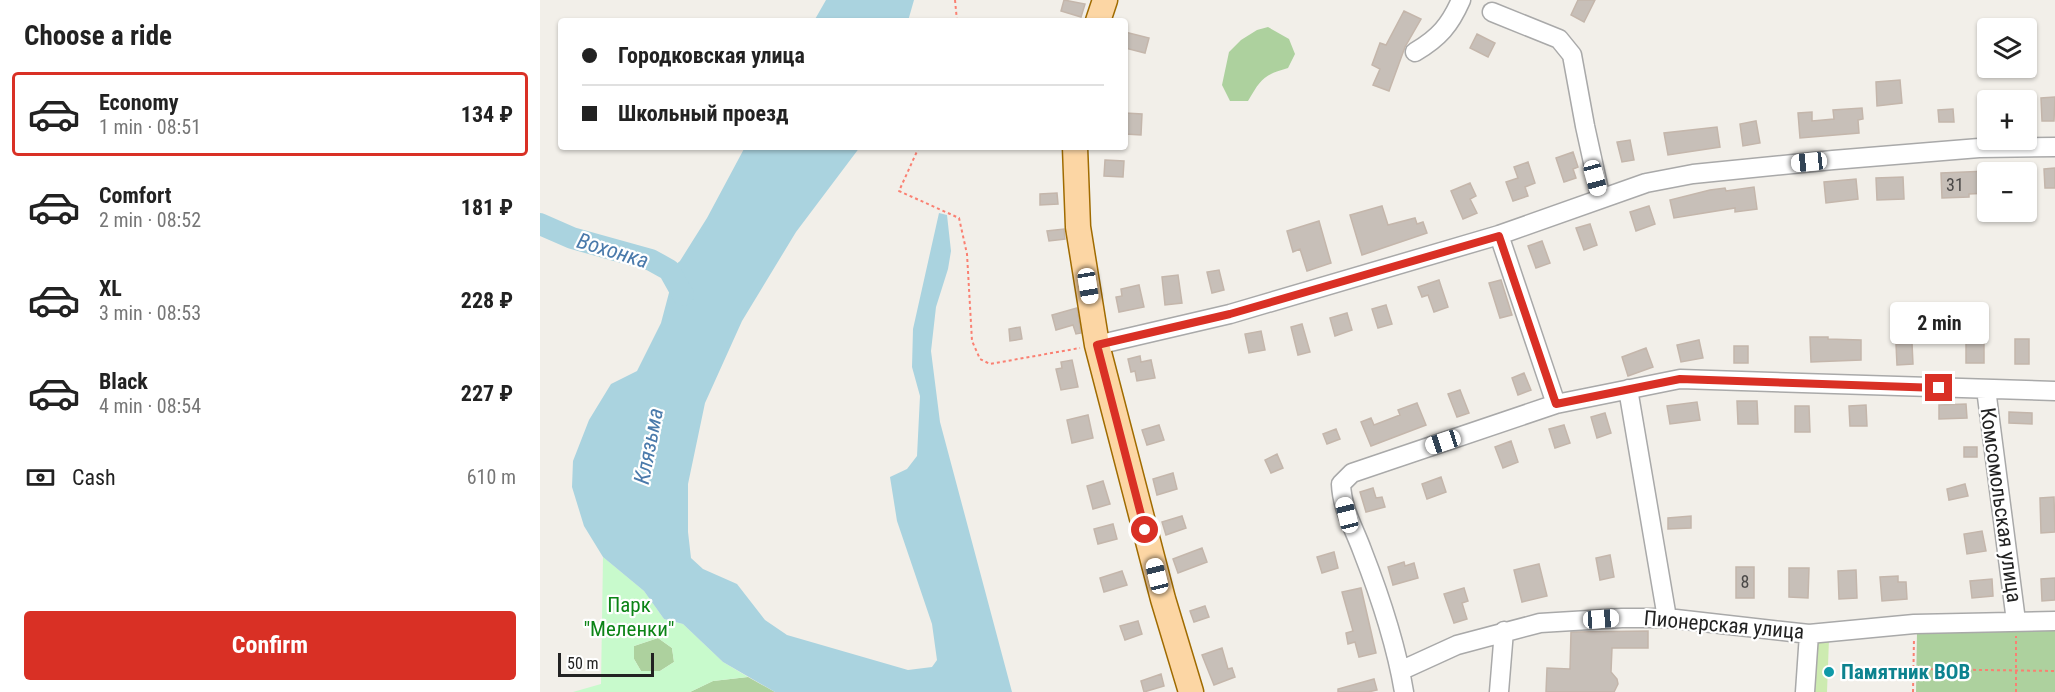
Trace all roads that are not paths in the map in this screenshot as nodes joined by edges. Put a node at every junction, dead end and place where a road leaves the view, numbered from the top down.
1 (1105, 0) edge
2 (1461, 0) edge
3 (1492, 12) dead end
4 (1099, 18) edge
5 (1415, 52) dead end
6 (2055, 147) edge
7 (1075, 150) edge
8 (1601, 199) junction
9 (1499, 236) junction
10 (1097, 345) junction
11 (1628, 389) junction
12 (1986, 389) junction
13 (2055, 392) edge
14 (1556, 404) junction
15 (1667, 618) junction
16 (2016, 621) junction
17 (2055, 621) edge
18 (1504, 631) junction
19 (1809, 634) junction
20 (1400, 671) junction
21 (1191, 692) edge
22 (1404, 692) edge
23 (1499, 692) edge
24 (1805, 692) edge

1 - 4 main road
2 - 5 street
3 - 8 street
6 - 8 street
7 - 10 main road
8 - 9 street
9 - 10 street
9 - 14 street
10 - 21 main road
11 - 12 street
11 - 14 street
11 - 15 street
12 - 13 street
12 - 16 street, Комсомольская улица
14 - 20 street
15 - 18 street, Пионерская улица
15 - 19 street, Пионерская улица
16 - 17 street, Пионерская улица
16 - 19 street, Пионерская улица
18 - 20 street, Пионерская улица
18 - 23 street
19 - 24 street
20 - 22 street

